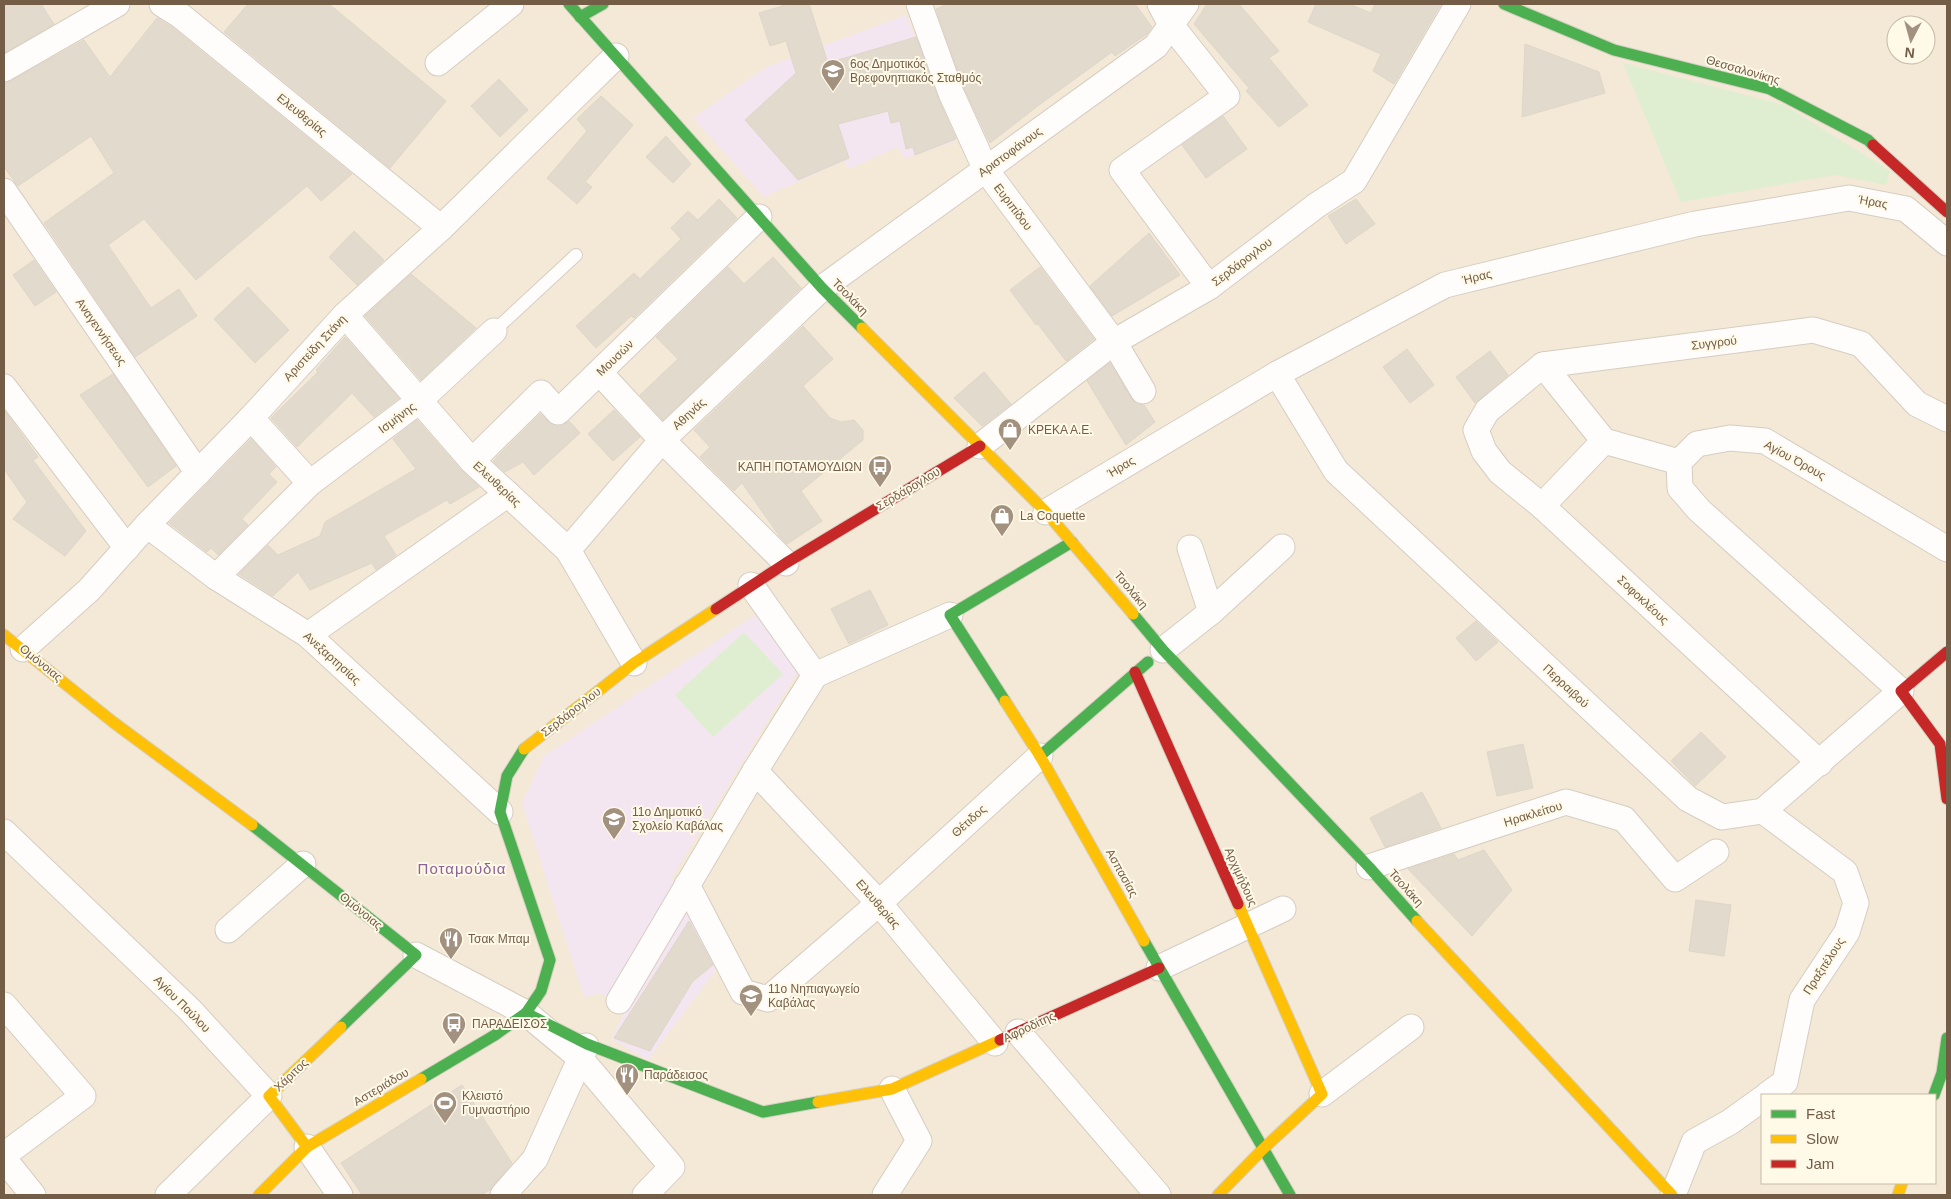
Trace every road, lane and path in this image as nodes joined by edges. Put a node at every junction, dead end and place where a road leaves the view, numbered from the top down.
1 (116, 4) edge
2 (162, 4) edge
3 (511, 4) edge
4 (569, 4) edge
5 (603, 4) edge
6 (919, 4) edge
7 (1186, 4) edge
8 (1458, 4) edge
9 (1504, 4) edge
10 (1165, 15) edge
11 (580, 17) junction
12 (616, 56) junction
13 (438, 64) dead end
14 (4, 69) edge
15 (986, 170) junction
16 (4, 191) edge
17 (1947, 212) edge
18 (760, 217) junction
19 (441, 228) junction
20 (1947, 243) edge
21 (576, 255) dead end
22 (1209, 287) junction
23 (822, 288) junction
24 (345, 315) junction
25 (494, 331) joint
26 (1114, 342) junction
27 (1543, 365) junction
28 (600, 373) junction
29 (1277, 374) junction
30 (4, 387) edge
31 (1143, 391) dead end
32 (419, 401) junction
33 (251, 418) junction
34 (1947, 419) edge
35 (662, 440) junction
36 (1604, 441) junction
37 (980, 446) junction
38 (472, 461) junction
39 (1679, 462) junction
40 (198, 473) junction
41 (310, 483) junction
42 (508, 494) junction
43 (1542, 506) junction
44 (1046, 512) junction
45 (147, 525) junction
46 (1072, 542) junction
47 (127, 548) junction
48 (1190, 548) dead end
49 (1282, 548) dead end
50 (1947, 549) edge
51 (568, 550) junction
52 (786, 563) junction
53 (216, 577) junction
54 (751, 585) junction
55 (1211, 612) junction
56 (950, 614) junction
57 (308, 635) junction
58 (14, 642) edge
59 (1164, 650) junction
60 (1947, 652) edge
61 (634, 663) junction
62 (1135, 672) junction
63 (815, 675) junction
64 (1901, 691) junction
65 (1040, 756) junction
66 (1820, 763) junction
67 (755, 770) junction
68 (1947, 799) edge
69 (1764, 810) junction
70 (500, 812) junction
71 (4, 832) edge
72 (1716, 852) dead end
73 (303, 864) junction
74 (1369, 867) junction
75 (687, 885) junction
76 (879, 903) junction
77 (1283, 909) dead end
78 (1248, 925) junction
79 (228, 930) dead end
80 (416, 955) junction
81 (1159, 968) junction
82 (619, 1001) dead end
83 (4, 1005) edge
84 (526, 1014) junction
85 (1411, 1027) dead end
86 (1018, 1032) junction
87 (1947, 1038) edge
88 (995, 1043) junction
89 (583, 1050) junction
90 (892, 1089) junction
91 (1322, 1094) junction
92 (1768, 1094) edge
93 (1934, 1094) edge
94 (269, 1096) junction
95 (1761, 1100) edge
96 (307, 1147) junction
97 (1263, 1149) junction
98 (4, 1157) edge
99 (33, 1195) edge
100 (168, 1195) edge
101 (259, 1195) edge
102 (340, 1195) edge
103 (503, 1195) edge
104 (645, 1195) edge
105 (885, 1195) edge
106 (1158, 1195) edge
107 (1218, 1195) edge
108 (1290, 1195) edge
109 (1673, 1195) edge

1 - 14 street
2 - 19 street, Ελευθερίας
3 - 13 street
4 - 11 street, Τσολάκη
5 - 11 street
6 - 15 street, Ευριπίδου
7 - 10 street, Αριστοφάνους
8 - 22 street, Σερδάρογλου
9 - 17 street, Θεσσαλονίκης
10 - 15 street, Αριστοφάνους
10 - 22 street
11 - 12 street, Τσολάκη
12 - 18 street, Τσολάκη
12 - 19 street, Αριστείδη Στάνη
15 - 23 street, Αριστοφάνους
15 - 26 street, Ευριπίδου
16 - 40 street, Αναγεννήσεως
18 - 23 street, Τσολάκη
18 - 28 street, Μουσών
19 - 24 street, Αριστείδη Στάνη
20 - 29 street, Ήρας
21 - 25 lane, Ισμήνης
22 - 26 street, Σερδάρογλου
23 - 35 street, Αθηνάς
23 - 37 street, Τσολάκη
24 - 32 street, Ελευθερίας
24 - 33 street, Αριστείδη Στάνη
25 - 32 street, Ισμήνης
26 - 31 street, Ευριπίδου
26 - 37 street, Σερδάρογλου
27 - 34 street, Συγγρού
27 - 36 street
27 - 43 street, Σοφοκλέους
28 - 35 street
28 - 38 street, Μουσών
29 - 44 street, Ήρας
29 - 69 street, Περραιβού
30 - 47 street
32 - 38 street, Ελευθερίας
32 - 41 street, Ισμήνης
33 - 40 street, Αριστείδη Στάνη
33 - 41 street
35 - 51 street, Αθηνάς
35 - 52 street
36 - 39 street
36 - 43 street
37 - 44 street, Τσολάκη
37 - 52 street, Σερδάρογλου
38 - 42 street, Ελευθερίας
39 - 50 street, Αγίου Όρους
39 - 64 street
40 - 45 street, Αριστείδη Στάνη
41 - 53 street, Ισμήνης
42 - 51 street, Ελευθερίας
42 - 57 street
43 - 66 street, Σοφοκλέους
44 - 46 street, Τσολάκη
45 - 47 street, Αριστείδη Στάνη
45 - 53 street, Ανεξαρτησίας
46 - 56 street
46 - 59 street, Τσολάκη
47 - 58 street, Αριστείδη Στάνη
48 - 55 street
49 - 55 street, Θέτιδος
51 - 61 street, Ελευθερίας
52 - 54 street, Σερδάρογλου
53 - 57 street, Ανεξαρτησίας
54 - 61 street, Σερδάρογλου
54 - 63 street
55 - 59 street, Θέτιδος
56 - 63 street
56 - 65 street, Ασπασίας
57 - 70 street, Ανεξαρτησίας
58 - 73 street, Ομόνοιας
59 - 62 street, Θέτιδος
59 - 74 street, Τσολάκη
60 - 64 street
61 - 70 street, Σερδάρογλου
62 - 65 street, Θέτιδος
62 - 78 street, Αρχιμήδους
63 - 67 street
64 - 66 street
64 - 68 street
65 - 76 street, Θέτιδος
65 - 81 street, Ασπασίας
66 - 69 street
67 - 75 street
67 - 76 street, Ελευθερίας
69 - 92 street, Πραξιτέλους
70 - 84 street, Σερδάρογλου
71 - 94 street, Αγίου Παύλου
72 - 74 street, Ηρακλείτου
73 - 79 street
73 - 80 street, Ομόνοιας
74 - 109 street, Τσολάκη
75 - 76 street, Θέτιδος
75 - 82 street
76 - 88 street, Ελευθερίας
77 - 78 street, Αφροδίτης
78 - 81 street, Αφροδίτης
78 - 91 street, Αρχιμήδους
80 - 84 street, Ομόνοιας
80 - 94 street, Χάριτος
81 - 86 street, Αφροδίτης
81 - 97 street, Ασπασίας
83 - 98 street
84 - 89 street, Ομόνοιας
84 - 96 street, Αστεριάδου
85 - 91 street
86 - 88 street, Αφροδίτης
86 - 106 street
87 - 93 street
88 - 90 street, Αφροδίτης
89 - 90 street, Αφροδίτης
89 - 103 street
89 - 104 street, Ομόνοιας
90 - 105 street
91 - 97 street
94 - 96 street, Αγίου Παύλου
94 - 100 street, Χάριτος
95 - 109 street
96 - 101 street, Αστεριάδου
96 - 102 street, Αγίου Παύλου
97 - 107 street
97 - 108 street, Ασπασίας
98 - 99 street

